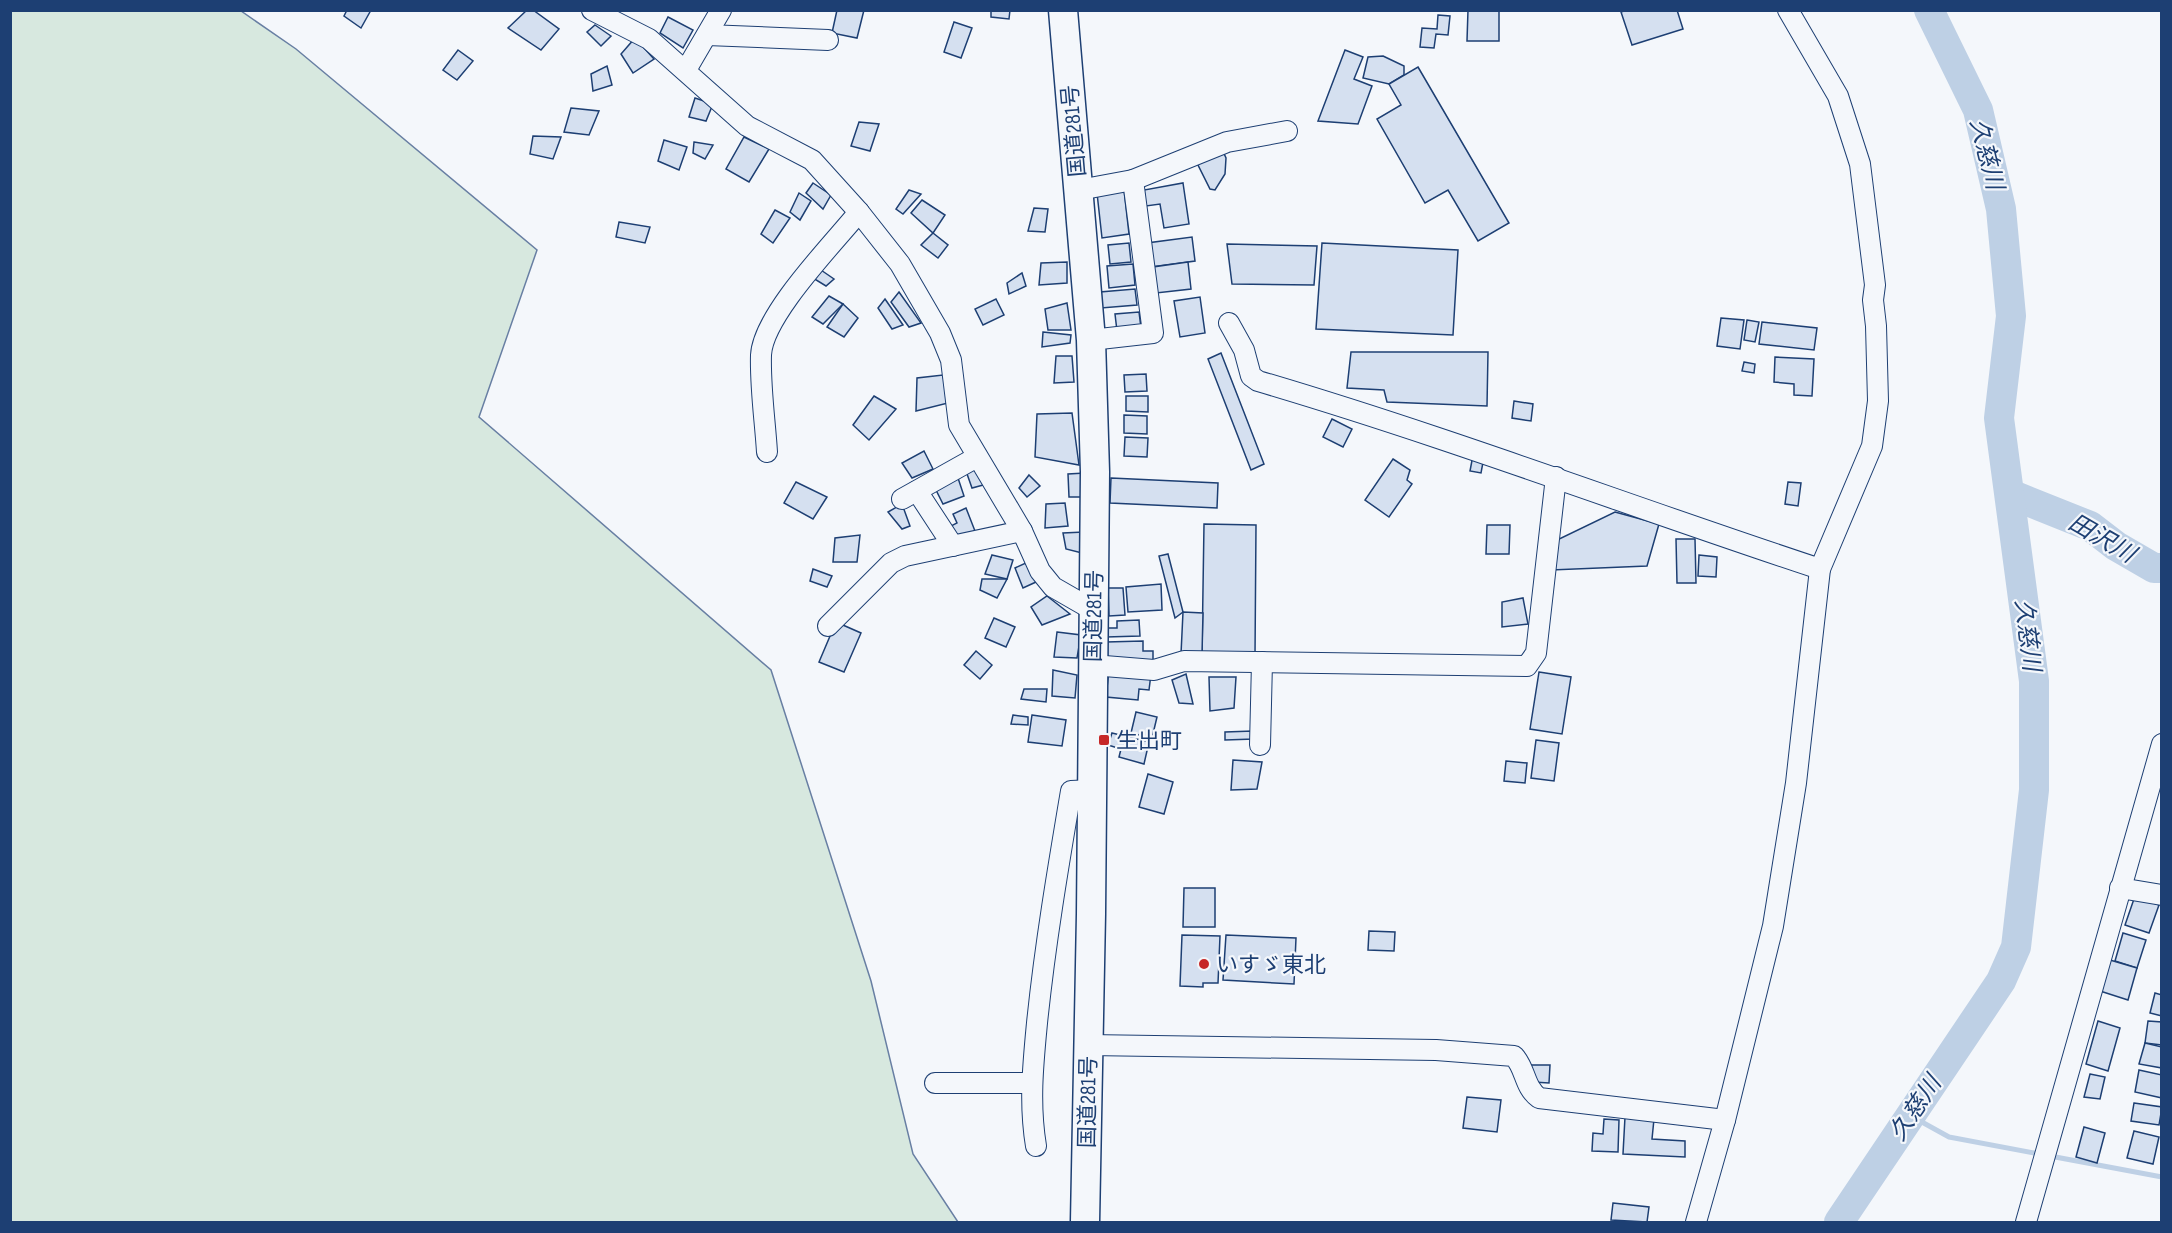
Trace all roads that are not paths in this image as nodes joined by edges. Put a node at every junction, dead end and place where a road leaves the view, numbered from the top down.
1 (592, 10) edge
2 (721, 10) edge
3 (1063, 10) edge
4 (1788, 10) edge
5 (707, 35) junction
6 (828, 40) dead end
7 (686, 70) junction
8 (1287, 131) dead end
9 (1132, 180) junction
10 (1078, 190) junction
11 (859, 212) junction
12 (1229, 323) dead end
13 (1091, 340) junction
14 (767, 452) dead end
15 (977, 457) junction
16 (1556, 477) junction
17 (1022, 531) junction
18 (953, 546) junction
19 (1820, 569) junction
20 (1093, 610) junction
21 (828, 626) dead end
22 (1262, 662) junction
23 (1092, 664) junction
24 (2162, 744) edge
25 (1260, 745) dead end
26 (1093, 790) junction
27 (2120, 888) junction
28 (2162, 895) edge
29 (1088, 1045) junction
30 (935, 1083) dead end
31 (1032, 1083) junction
32 (1725, 1120) junction
33 (1036, 1146) dead end
34 (1085, 1222) edge
35 (1696, 1222) edge
36 (2026, 1222) edge

1 - 7 street
2 - 5 street
3 - 10 highway, 国道281号
4 - 19 street
5 - 6 street
5 - 7 street
7 - 11 street
8 - 9 street
9 - 10 street
9 - 13 street
10 - 13 highway, 国道281号
11 - 14 street
11 - 15 street
12 - 16 street
13 - 20 highway, 国道281号
15 - 17 street
15 - 18 street
16 - 19 street
16 - 22 street
17 - 18 street
17 - 20 street
18 - 21 street
19 - 32 street
20 - 23 highway, 国道281号
22 - 23 street
22 - 25 street
23 - 26 highway, 国道281号
24 - 27 street
26 - 29 highway, 国道281号
26 - 31 street
27 - 28 street
27 - 36 street
29 - 32 street
29 - 34 highway, 国道281号
30 - 31 street
31 - 33 street
32 - 35 street

